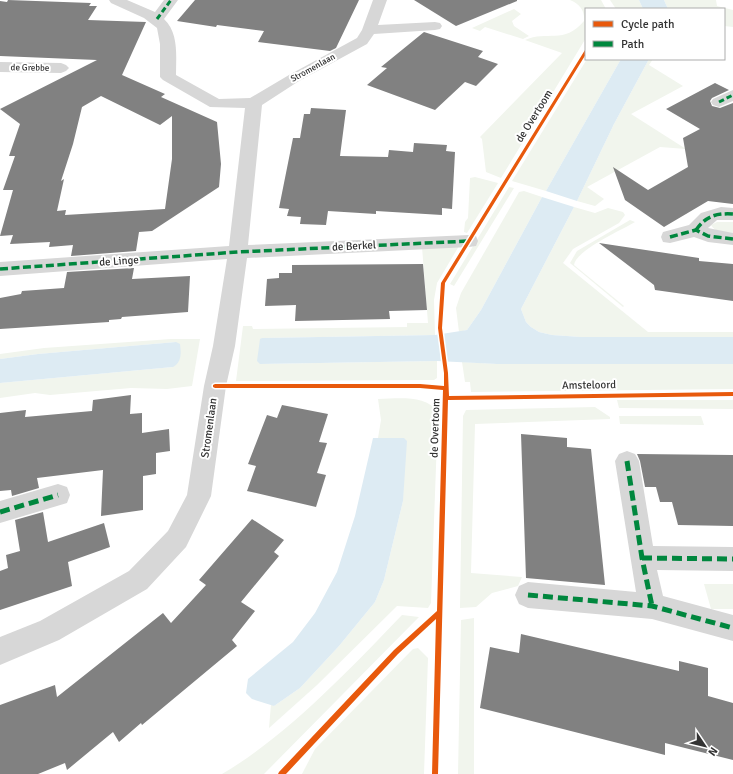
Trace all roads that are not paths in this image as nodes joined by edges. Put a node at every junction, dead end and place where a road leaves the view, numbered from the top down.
1 (116, 0) edge
2 (171, 0) edge
3 (380, 0) edge
4 (157, 20) junction
5 (435, 26) dead end
6 (369, 30) junction
7 (0, 67) edge
8 (61, 68) dead end
9 (254, 103) junction
10 (733, 214) edge
11 (696, 230) junction
12 (670, 237) dead end
13 (733, 239) edge
14 (469, 241) dead end
15 (238, 252) junction
16 (0, 269) edge
17 (627, 461) dead end
18 (58, 495) dead end
19 (0, 512) edge
20 (642, 558) junction
21 (733, 559) edge
22 (528, 595) dead end
23 (652, 606) junction
24 (733, 628) edge
25 (0, 651) edge

1 - 4 street
2 - 4 street
3 - 6 street, Stromenlaan
4 - 9 street
5 - 6 street
6 - 9 street, Stromenlaan
7 - 8 street, de Grebbe
9 - 15 street, Stromenlaan
10 - 11 street
11 - 12 street
11 - 13 street
14 - 15 street, de Berkel
15 - 16 street, de Linge
15 - 25 street, Stromenlaan
17 - 20 street
18 - 19 street
20 - 21 street
20 - 23 street
22 - 23 street
23 - 24 street

